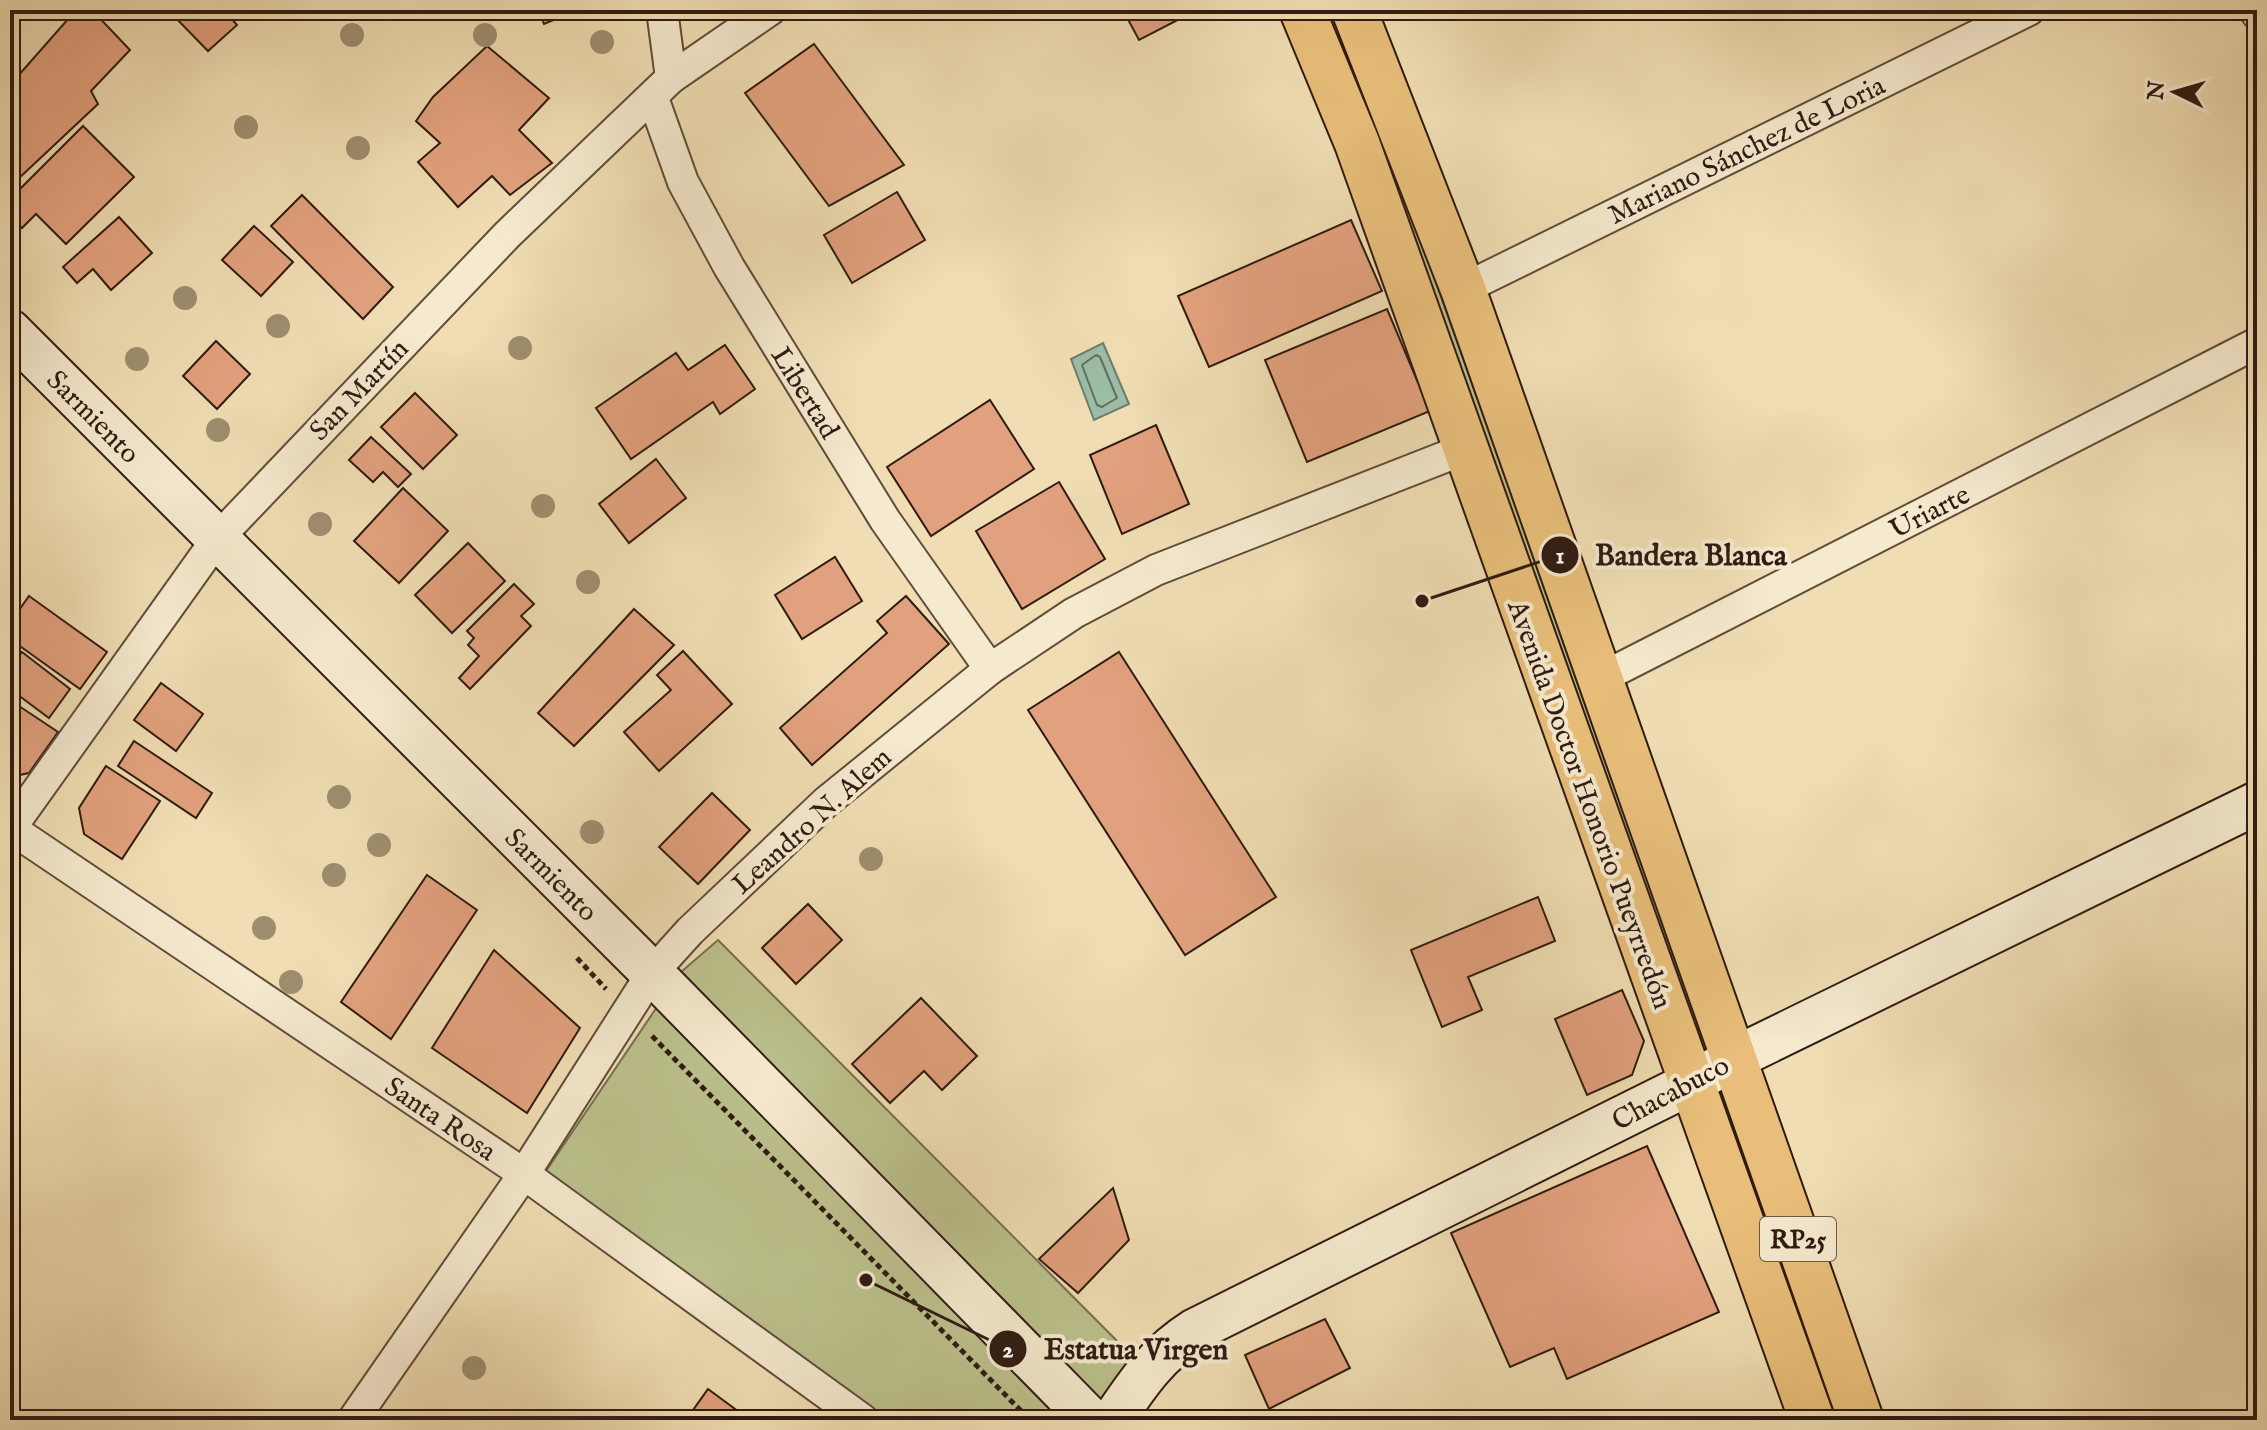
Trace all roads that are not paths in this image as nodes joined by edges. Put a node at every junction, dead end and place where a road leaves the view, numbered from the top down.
1 (662, 10) edge
2 (770, 10) edge
3 (1302, 10) edge
4 (1354, 10) edge
5 (2029, 10) edge
6 (662, 88) junction
7 (1463, 289) junction
8 (10, 331) edge
9 (2257, 343) edge
10 (1465, 449) junction
11 (217, 539) junction
12 (990, 669) junction
13 (1601, 678) junction
14 (2257, 803) edge
15 (10, 828) edge
16 (652, 973) junction
17 (1735, 1058) junction
18 (1691, 1083) junction
19 (524, 1174) junction
20 (353, 1420) edge
21 (863, 1420) edge
22 (1091, 1420) edge
23 (1113, 1420) edge
24 (1812, 1420) edge
25 (1861, 1420) edge

1 - 6 street, Libertad
2 - 6 street, San Martín
3 - 10 main road, Avenida Doctor Honorio Pueyrredón / RP25
4 - 7 main road, Avenida Doctor Honorio Pueyrredón / RP25
5 - 7 street, Mariano Sánchez de Loria
6 - 11 street, San Martín
6 - 12 street, Libertad
7 - 13 main road, Avenida Doctor Honorio Pueyrredón / RP25
8 - 11 street, Sarmiento
9 - 13 street, Uriarte
10 - 12 street, Leandro N. Alem
10 - 18 main road, Avenida Doctor Honorio Pueyrredón / RP25
11 - 15 street, San Martín
11 - 16 street, Sarmiento
12 - 16 street, Leandro N. Alem
13 - 17 main road, Avenida Doctor Honorio Pueyrredón / RP25
14 - 17 street, Chacabuco
15 - 19 street, Santa Rosa
16 - 19 street, Leandro N. Alem
16 - 22 street, Sarmiento
17 - 18 street, Chacabuco
17 - 25 main road, Avenida Doctor Honorio Pueyrredón / RP25
18 - 23 street, Chacabuco
18 - 24 main road, Avenida Doctor Honorio Pueyrredón / RP25
19 - 20 street, Leandro N. Alem
19 - 21 street, Santa Rosa

